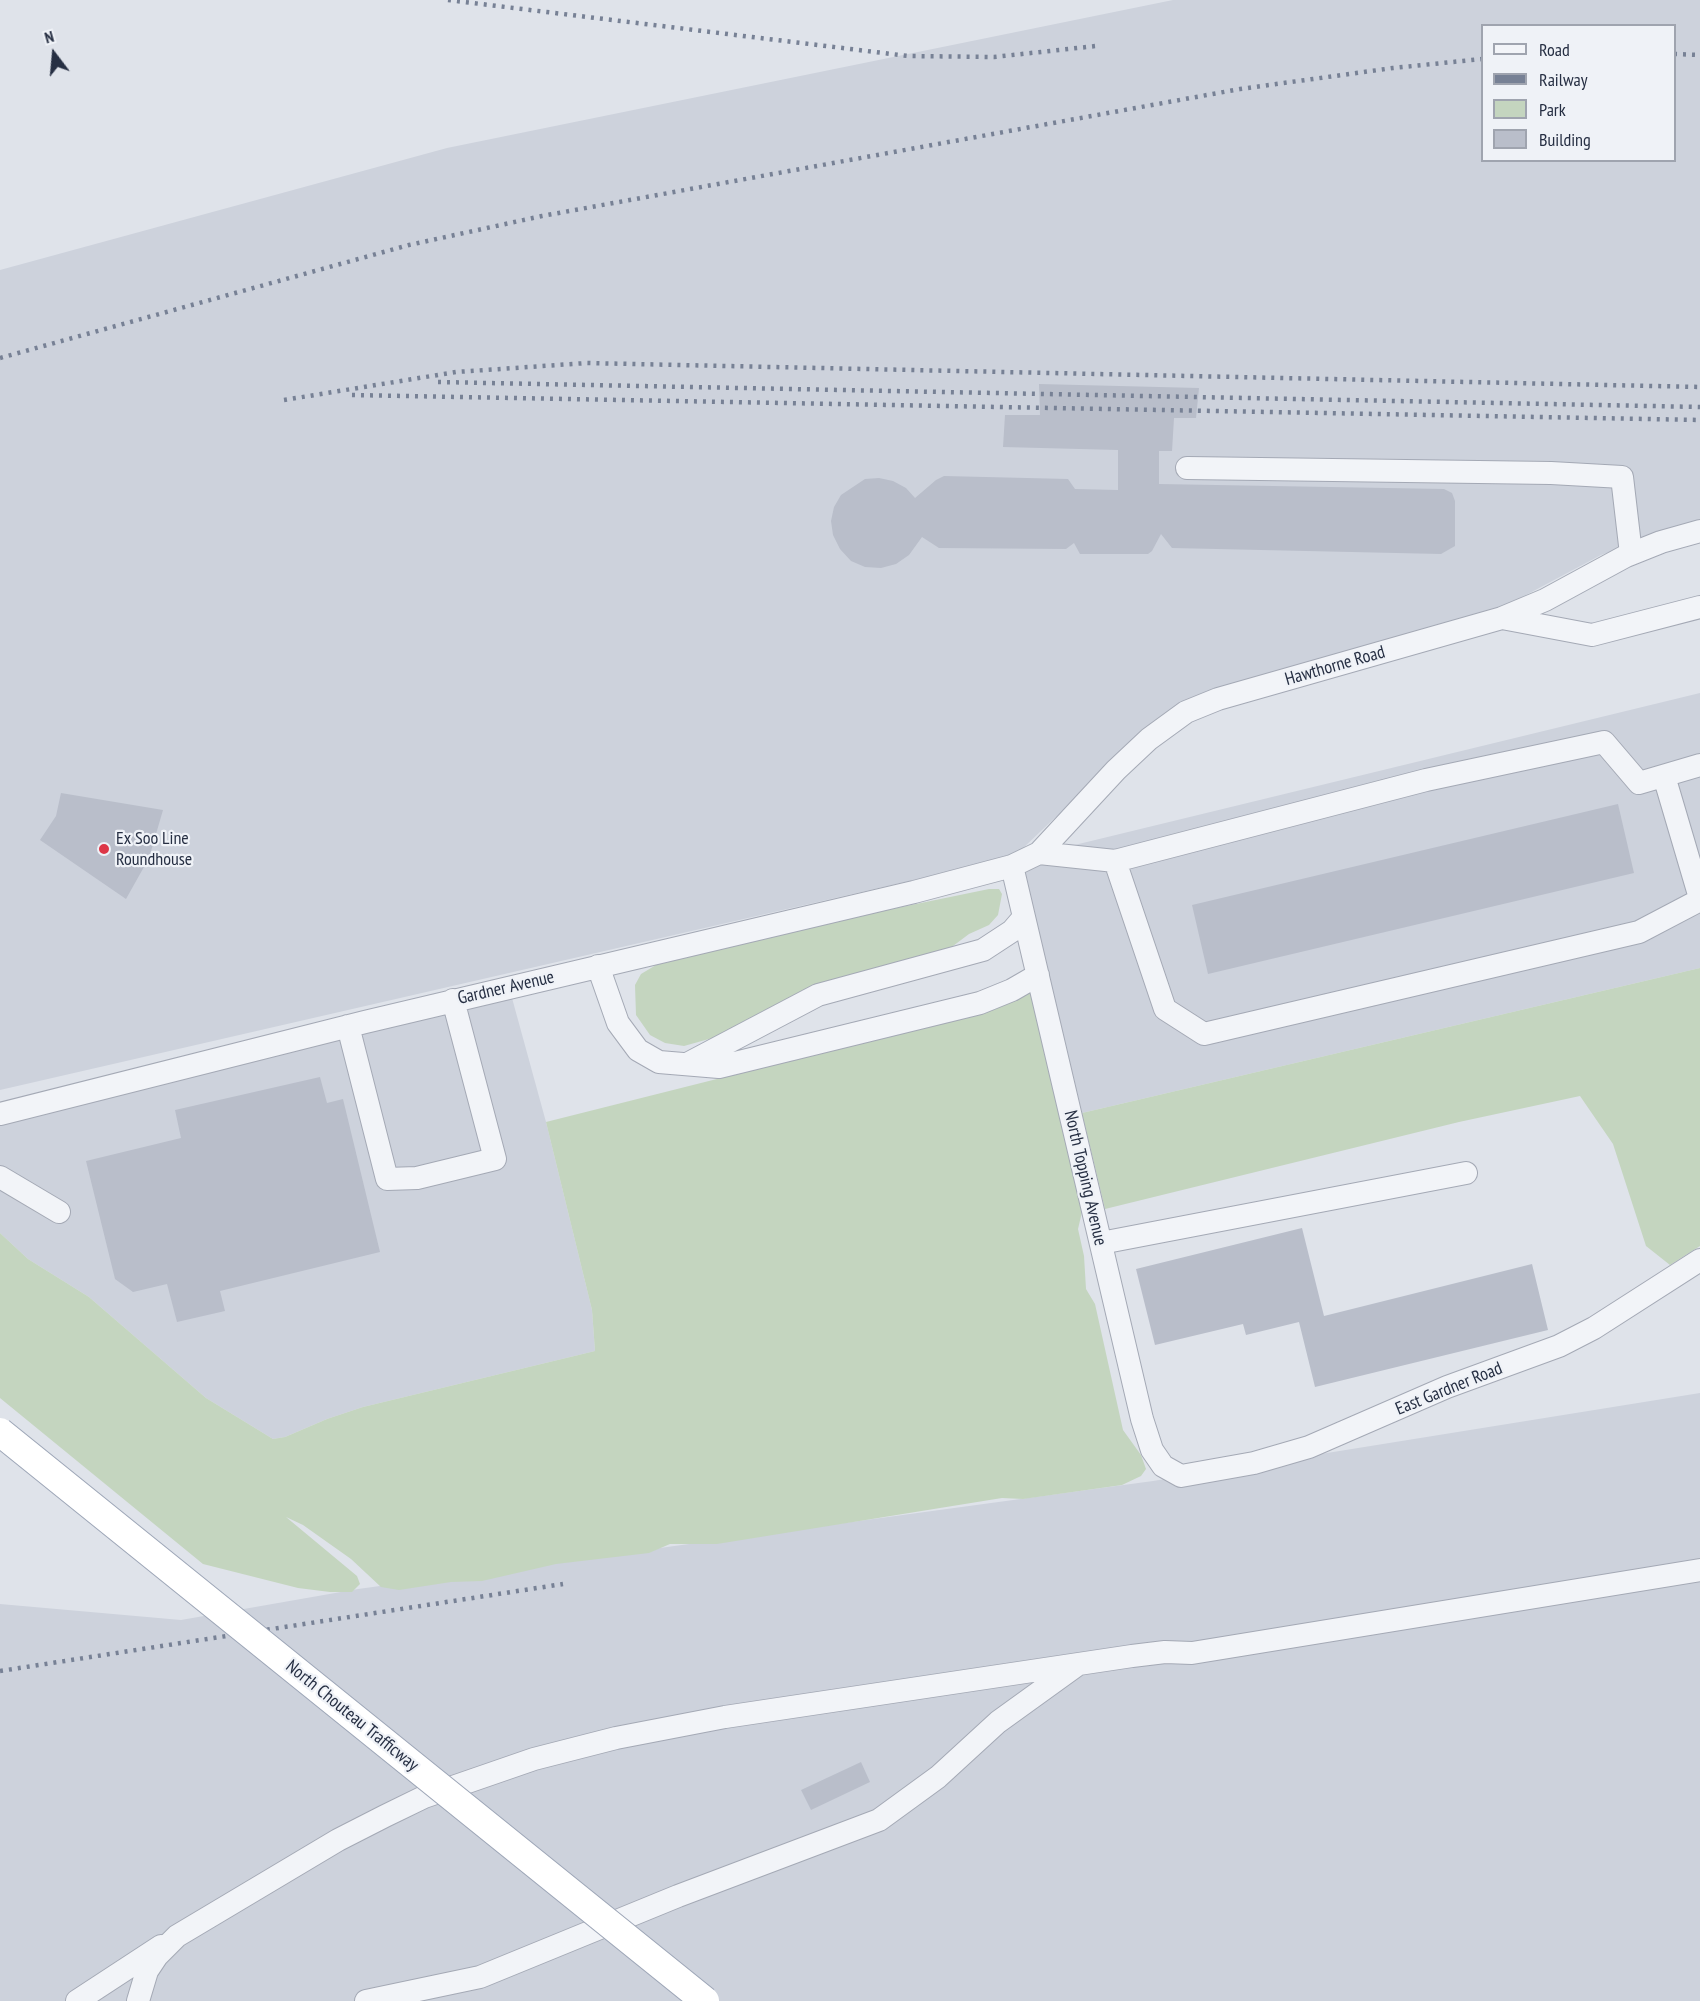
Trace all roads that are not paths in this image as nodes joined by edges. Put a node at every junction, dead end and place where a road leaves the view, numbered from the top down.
1 (1187, 468) dead end
2 (1700, 531) edge
3 (1631, 554) junction
4 (1700, 607) edge
5 (1502, 618) junction
6 (1700, 765) edge
7 (1664, 776) junction
8 (1039, 853) junction
9 (1115, 861) junction
10 (1012, 866) junction
11 (1700, 899) edge
12 (1024, 917) junction
13 (598, 966) junction
14 (1038, 975) junction
15 (453, 1000) junction
16 (348, 1026) junction
17 (687, 1064) junction
18 (0, 1114) edge
19 (1466, 1173) dead end
20 (0, 1177) edge
21 (59, 1212) dead end
22 (1101, 1243) junction
23 (1700, 1260) edge
24 (0, 1432) edge
25 (1181, 1476) joint
26 (1700, 1570) edge
27 (1079, 1664) junction
28 (177, 1936) junction
29 (77, 2001) edge
30 (138, 2001) edge
31 (366, 2001) edge
32 (705, 2001) edge

1 - 3 street
2 - 3 street, Hawthorne Road
3 - 5 street, Hawthorne Road
4 - 5 street
5 - 8 street, Hawthorne Road
6 - 7 street
7 - 9 street
7 - 11 street
8 - 9 street
8 - 10 street, Hawthorne Road
9 - 11 street
10 - 12 street, North Topping Avenue
10 - 13 street, Gardner Avenue
12 - 14 street, North Topping Avenue
12 - 17 street
13 - 15 street, Gardner Avenue
13 - 17 street
14 - 17 street
14 - 22 street, North Topping Avenue
15 - 16 street, Gardner Avenue
15 - 16 street
16 - 18 street, Gardner Avenue
19 - 22 street
20 - 21 street
22 - 25 street, North Topping Avenue
23 - 25 street, East Gardner Road
24 - 32 main road, North Chouteau Trafficway, bridge
26 - 27 street
27 - 28 street
27 - 31 street
28 - 29 street
28 - 30 street

